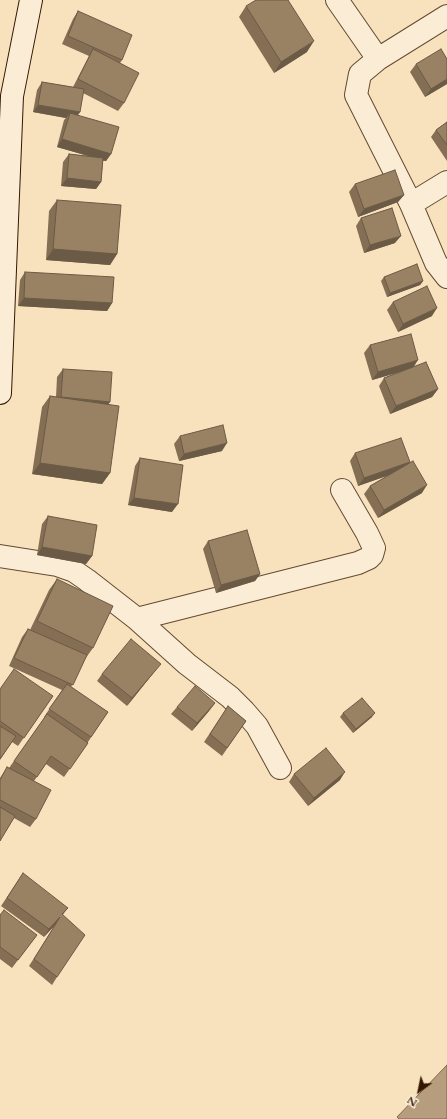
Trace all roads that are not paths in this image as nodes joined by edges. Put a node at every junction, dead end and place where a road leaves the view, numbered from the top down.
1 (31, 0) edge
2 (337, 0) edge
3 (447, 16) edge
4 (378, 60) junction
5 (447, 182) edge
6 (411, 204) junction
7 (4, 210) edge
8 (447, 277) edge
9 (2, 302) edge
10 (0, 393) edge
11 (342, 490) dead end
12 (0, 556) edge
13 (137, 619) junction
14 (280, 768) dead end

1 - 7 street
2 - 4 street
3 - 4 street
4 - 6 street
5 - 6 street
6 - 8 street
7 - 9 street
9 - 10 street
11 - 13 street
12 - 13 street
13 - 14 street

